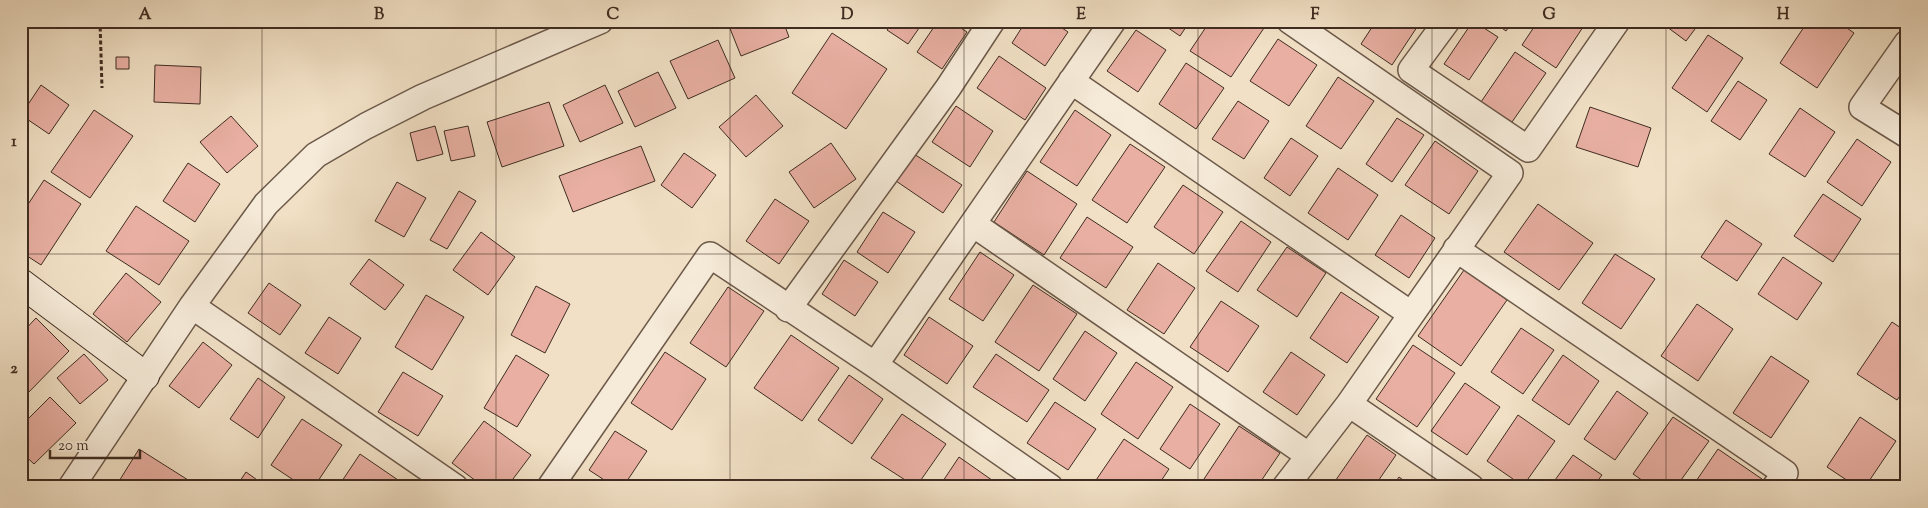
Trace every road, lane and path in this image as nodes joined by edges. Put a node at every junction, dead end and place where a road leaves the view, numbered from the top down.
1 (100, 21) edge
2 (600, 21) edge
3 (992, 21) edge
4 (1113, 21) edge
5 (1290, 21) edge
6 (1447, 21) edge
7 (1617, 21) edge
8 (1907, 43) edge
9 (1071, 81) junction
10 (102, 88) dead end
11 (1907, 135) edge
12 (973, 224) junction
13 (1456, 249) junction
14 (21, 283) edge
15 (192, 306) junction
16 (788, 309) junction
17 (1412, 314) junction
18 (875, 365) junction
19 (145, 376) junction
20 (1348, 404) junction
21 (1308, 455) junction
22 (71, 487) edge
23 (455, 487) edge
24 (550, 487) edge
25 (1050, 487) edge
26 (1285, 487) edge
27 (1471, 487) edge
28 (1775, 487) edge

1 - 10 path
2 - 15 street
3 - 16 street
4 - 9 street
5 - 13 street
6 - 7 street
8 - 11 street
9 - 12 street
9 - 17 street
12 - 18 street
12 - 21 street
13 - 17 street
13 - 28 street
14 - 19 street
15 - 19 street
15 - 23 street
16 - 18 street
16 - 24 street
17 - 20 street
18 - 25 street
19 - 22 street
20 - 21 street
20 - 27 street
21 - 26 street

